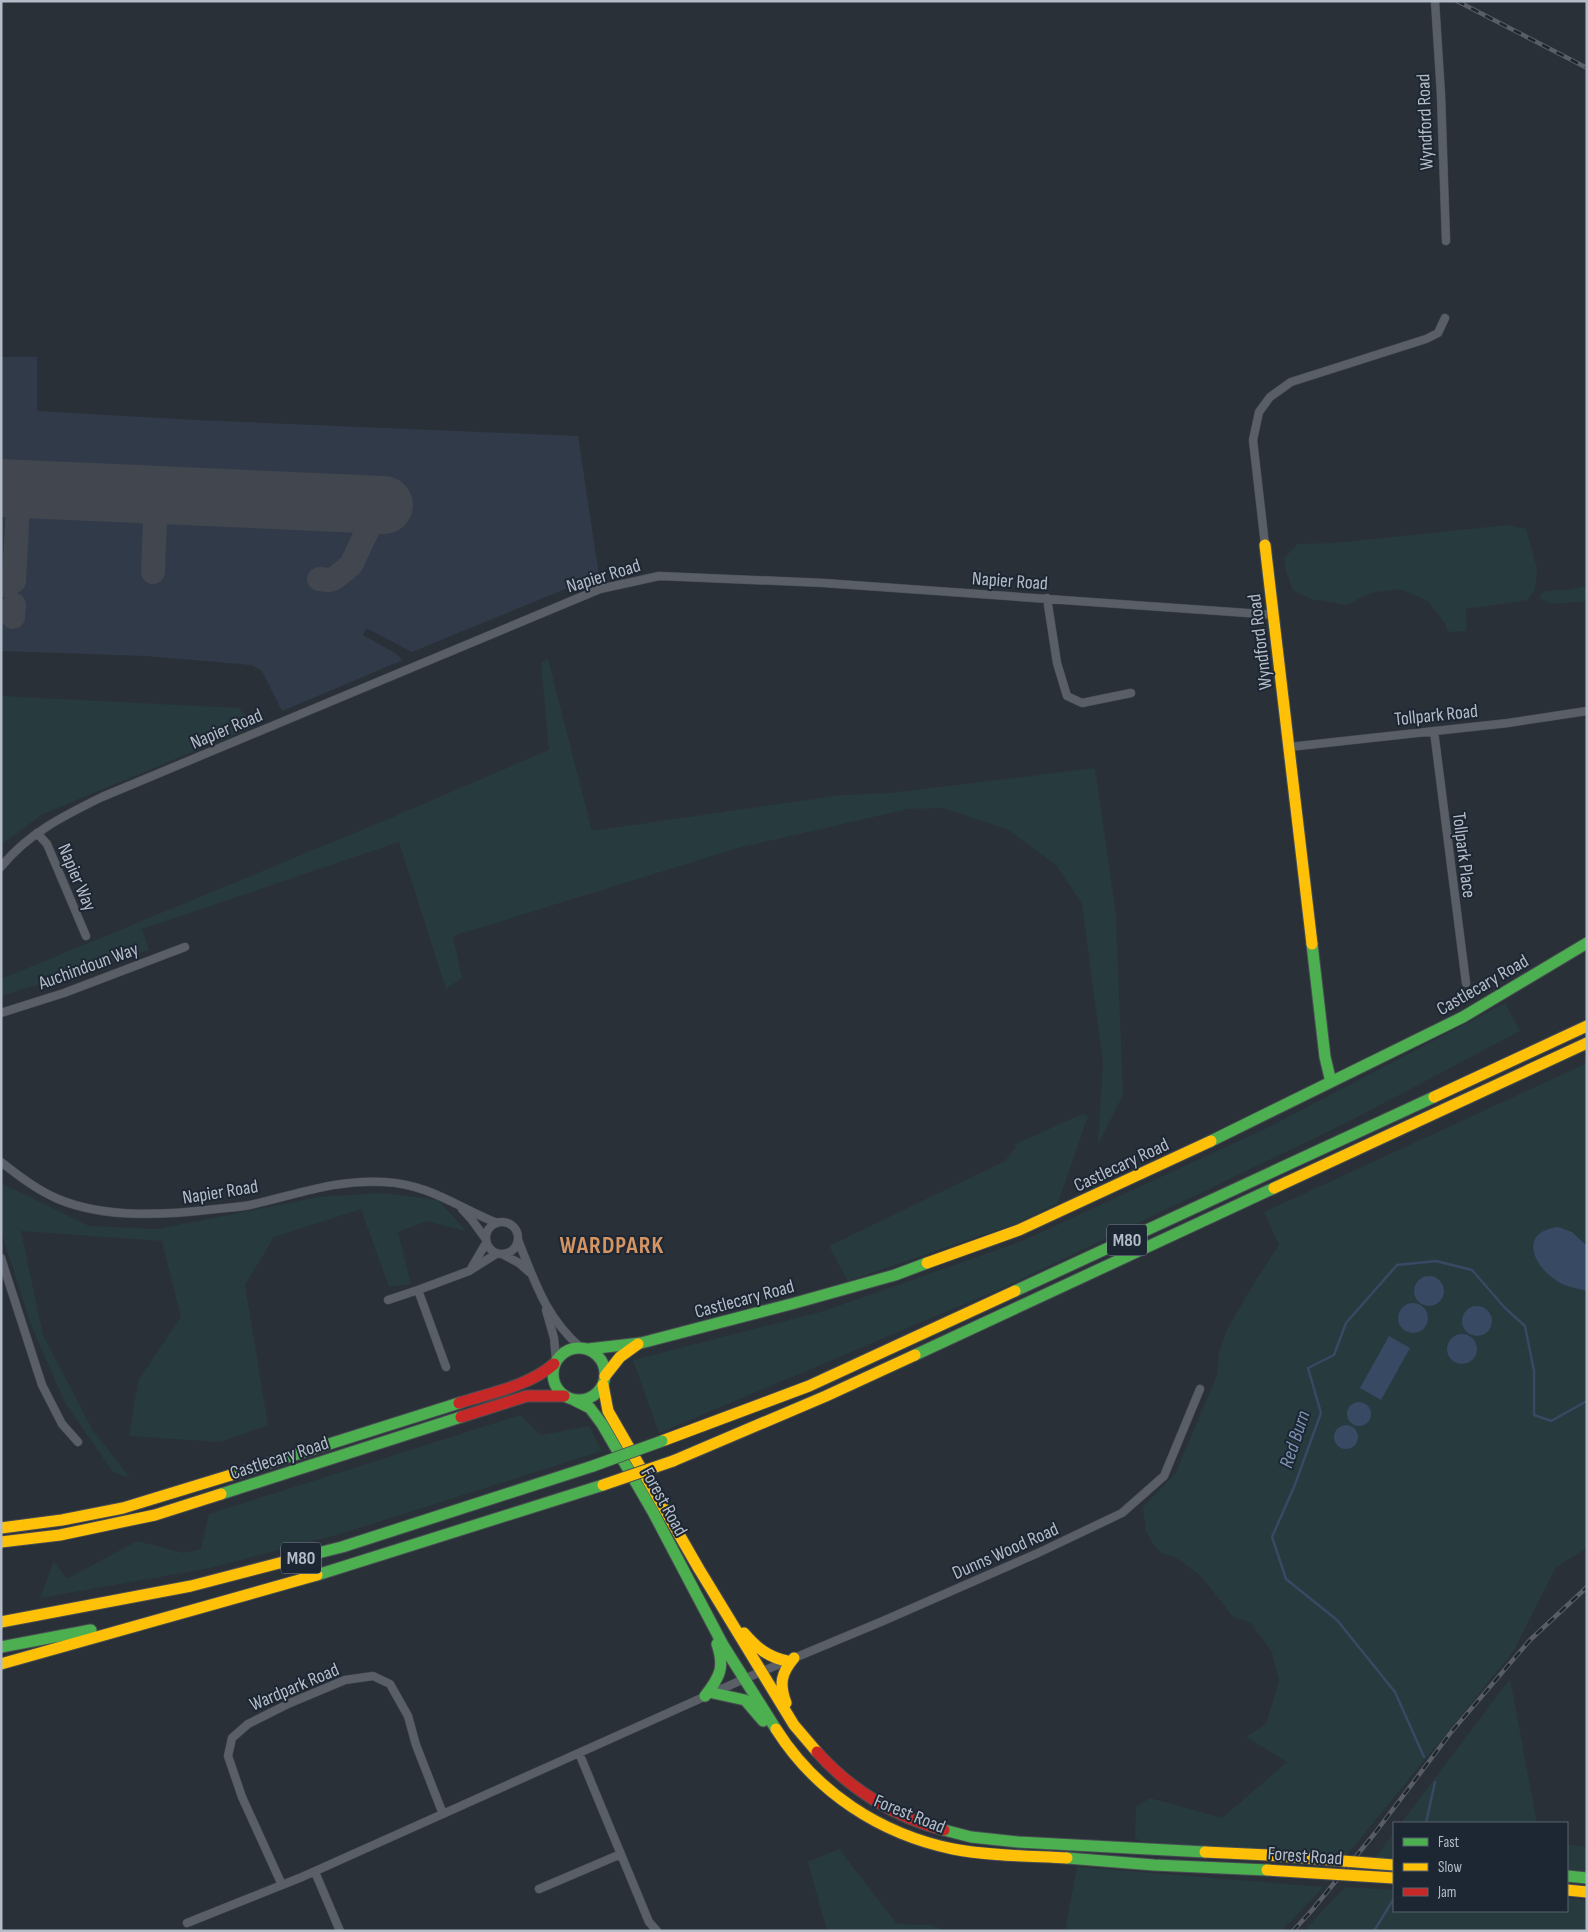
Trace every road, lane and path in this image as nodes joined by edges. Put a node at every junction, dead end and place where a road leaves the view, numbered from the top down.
1 (1435, 1) edge
2 (1446, 241) dead end
3 (1445, 318) dead end
4 (1266, 544) joint
5 (1047, 598) junction
6 (1274, 615) junction
7 (1131, 693) dead end
8 (1587, 711) edge
9 (1434, 731) junction
10 (1289, 747) junction
11 (37, 833) junction
12 (1, 867) edge
13 (86, 936) dead end
14 (1587, 943) edge
15 (185, 947) dead end
16 (1466, 983) dead end
17 (1, 1013) edge
18 (1587, 1026) edge
19 (1587, 1043) edge
20 (1331, 1082) junction
21 (1, 1162) edge
22 (451, 1200) junction
23 (497, 1222) junction
24 (518, 1240) junction
25 (486, 1241) junction
26 (500, 1254) junction
27 (1, 1258) edge
28 (469, 1271) junction
29 (530, 1273) junction
30 (418, 1290) junction
31 (388, 1300) dead end
32 (545, 1304) junction
33 (641, 1343) junction
34 (584, 1348) junction
35 (555, 1361) junction
36 (446, 1367) dead end
37 (604, 1380) junction
38 (1200, 1389) dead end
39 (569, 1398) junction
40 (78, 1442) dead end
41 (1, 1528) edge
42 (1, 1542) edge
43 (215, 1605) junction
44 (724, 1609) junction
45 (707, 1615) junction
46 (1, 1622) edge
47 (1, 1648) edge
48 (747, 1648) junction
49 (790, 1660) junction
50 (1, 1664) edge
51 (761, 1672) junction
52 (744, 1679) junction
53 (709, 1694) junction
54 (764, 1710) junction
55 (800, 1732) junction
56 (788, 1748) junction
57 (579, 1753) junction
58 (443, 1814) junction
59 (621, 1854) junction
60 (1393, 1865) edge
61 (315, 1872) junction
62 (1568, 1876) edge
63 (1393, 1878) edge
64 (1587, 1878) edge
65 (282, 1885) junction
66 (538, 1889) dead end
67 (1568, 1890) edge
68 (1587, 1892) edge
69 (187, 1923) dead end
70 (340, 1931) edge
71 (657, 1931) edge

1 - 2 street, Wyndford Road
3 - 4 street, Wyndford Road
4 - 6 main road, Wyndford Road
5 - 6 street, Napier Road
5 - 7 street
5 - 11 street, Napier Road
6 - 10 main road, Wyndford Road
8 - 9 street, Tollpark Road
9 - 10 street, Tollpark Road
9 - 16 street, Tollpark Place
10 - 20 main road, Wyndford Road
11 - 12 street, Napier Road
11 - 13 street, Napier Way
14 - 20 main road, Castlecary Road
15 - 17 street, Auchindoun Way
18 - 46 main road, M80, bridge
19 - 43 main road, M80, bridge
20 - 33 main road, Castlecary Road
21 - 22 street, Napier Road
22 - 23 street, Napier Road
22 - 25 street, Napier Road
23 - 24 street
23 - 25 street
24 - 26 street
24 - 29 street
25 - 26 street
25 - 28 street
26 - 28 street
26 - 29 street
27 - 40 street
28 - 30 street
29 - 32 street
30 - 31 street
30 - 36 street
32 - 34 street
32 - 35 street
33 - 34 main road, Castlecary Road
33 - 37 main road, Castlecary Road
34 - 35 main road
34 - 37 main road
35 - 39 main road
35 - 41 main road, Castlecary Road
37 - 39 main road
37 - 44 main road, Forest Road
38 - 49 street, Dunns Wood Road
39 - 42 main road, Castlecary Road
39 - 45 main road, Forest Road
43 - 47 main road, M80
43 - 50 main road, M80
44 - 48 main road, Forest Road
44 - 49 main road
45 - 52 main road, Forest Road
45 - 53 main road
48 - 51 main road, Forest Road
48 - 52 main road
49 - 51 street, Dunns Wood Road
49 - 55 main road
51 - 52 street
51 - 54 main road
51 - 55 main road, Forest Road
52 - 53 street
52 - 54 main road, Forest Road
53 - 56 main road
53 - 57 street
54 - 56 main road, Forest Road
55 - 60 main road, Forest Road, bridge
56 - 63 main road, Forest Road, bridge
57 - 58 street
57 - 59 street
58 - 61 street
58 - 65 street, Wardpark Road
59 - 66 street
59 - 71 street
61 - 65 street
61 - 70 street
62 - 64 main road
65 - 69 street
67 - 68 main road

